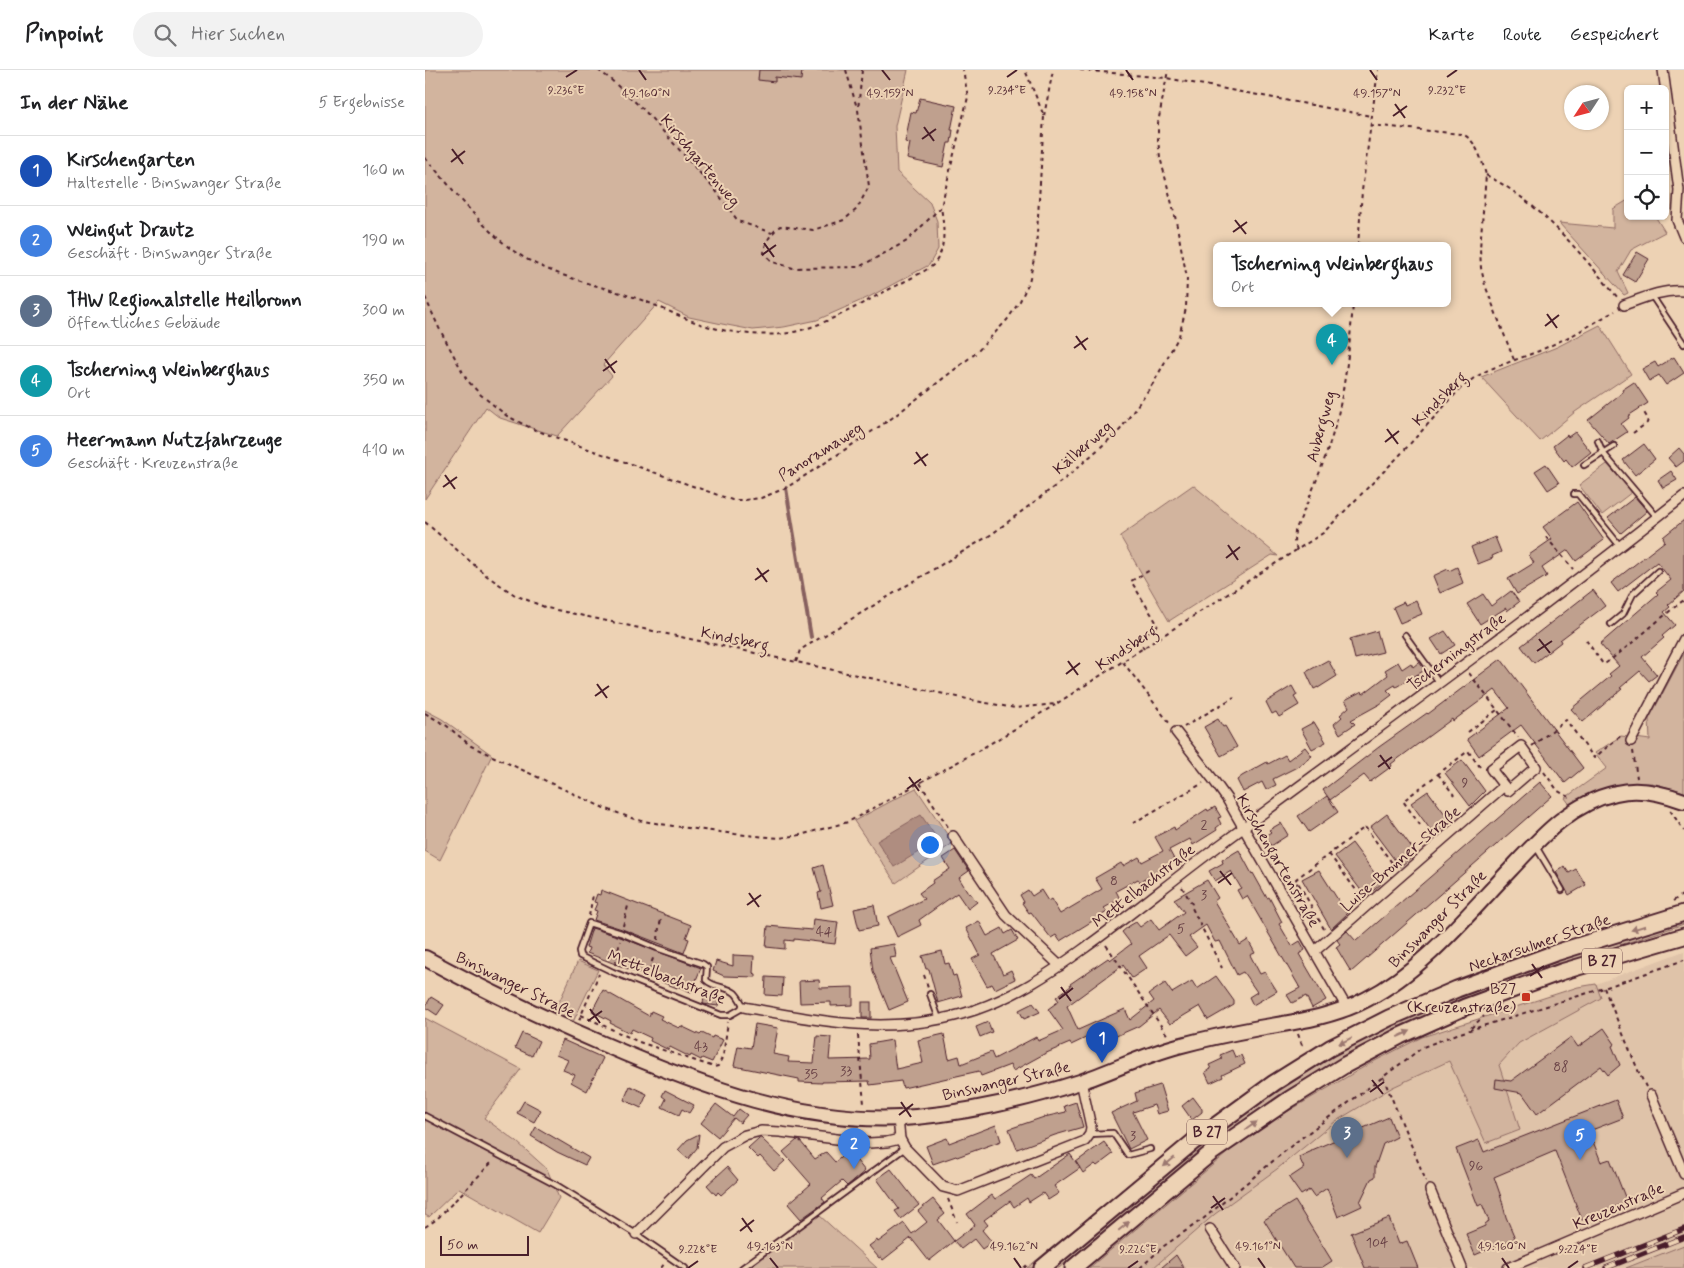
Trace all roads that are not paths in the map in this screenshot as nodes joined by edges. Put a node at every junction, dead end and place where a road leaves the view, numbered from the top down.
1 (1663, 70) edge
2 (1681, 205) edge
3 (1684, 237) edge
4 (1684, 291) edge
5 (1651, 294) junction
6 (1624, 306) road end
7 (1684, 344) edge
8 (1598, 441) dead end
9 (1614, 446) dead end
10 (1603, 453) junction
11 (1584, 465) dead end
12 (1574, 494) dead end
13 (1684, 496) edge
14 (1657, 517) junction
15 (1620, 546) junction
16 (1658, 571) dead end
17 (1611, 624) dead end
18 (1405, 635) dead end
19 (1684, 640) edge
20 (1439, 682) junction
21 (1176, 732) road end
22 (1631, 741) road end
23 (1504, 786) junction
24 (1655, 792) junction
25 (1684, 802) edge
26 (1684, 811) edge
27 (1244, 827) junction
28 (953, 836) road end
29 (1534, 844) junction
30 (1563, 890) dead end
31 (1684, 909) edge
32 (1684, 913) edge
33 (1668, 918) junction
34 (1684, 936) edge
35 (1684, 943) edge
36 (1644, 949) junction
37 (1315, 951) junction
38 (425, 958) edge
39 (1060, 966) junction
40 (931, 994) road end
41 (744, 1007) junction
42 (1347, 1008) junction
43 (939, 1020) junction
44 (1081, 1081) junction
45 (1651, 1095) road end
46 (425, 1116) edge
47 (898, 1118) junction
48 (1090, 1134) junction
49 (900, 1139) junction
50 (905, 1148) junction
51 (1149, 1149) dead end
52 (1684, 1174) edge
53 (1430, 1190) road end
54 (1684, 1193) edge
55 (1210, 1229) dead end
56 (636, 1234) junction
57 (685, 1268) edge
58 (742, 1268) edge
59 (1042, 1268) edge
60 (1073, 1268) edge
61 (1235, 1268) edge
62 (1462, 1268) edge
63 (1508, 1268) edge

1 - 2 street
2 - 3 street
4 - 5 street
5 - 6 street
5 - 7 lane
8 - 10 lane
9 - 10 lane
10 - 11 lane
10 - 14 lane
12 - 15 lane
13 - 14 street, Tscherningstraße
14 - 15 street, Tscherningstraße
15 - 20 street, Tscherningstraße
16 - 17 lane
18 - 20 lane
19 - 22 street
20 - 27 street, Tscherningstraße
21 - 27 street, Kirschengartenstraße
23 - 23 street, Luise-Bronner-Straße
23 - 37 street, Luise-Bronner-Straße
24 - 25 main road, Binswanger Straße
24 - 26 main road, Binswanger Straße
24 - 29 main road, Binswanger Straße
27 - 37 street, Kirschengartenstraße
27 - 39 street, Mettelbachstraße
28 - 39 street
29 - 30 lane
29 - 42 main road, Binswanger Straße
31 - 33 main road
32 - 33 main road, Neckarsulmer Straße / B 27
33 -> 59 main road, Neckarsulmer Straße / B 27
34 - 36 main road, B 27
35 - 36 main road
60 -> 36 main road, B 27
37 - 42 street, Kirschengartenstraße
38 - 47 main road, Binswanger Straße
39 - 43 street, Mettelbachstraße
40 - 43 lane
41 - 41 lane, Mettelbachstraße
41 - 43 street, Mettelbachstraße
42 - 44 main road, Binswanger Straße
44 - 47 main road, Binswanger Straße
44 - 48 street
45 - 52 street
46 - 56 lane
47 - 49 street
48 - 50 street
48 - 51 lane
49 - 50 street
49 - 56 street
50 - 58 lane
53 - 62 street
54 - 63 street, Kreuzenstraße
55 - 61 street
56 - 57 lane

